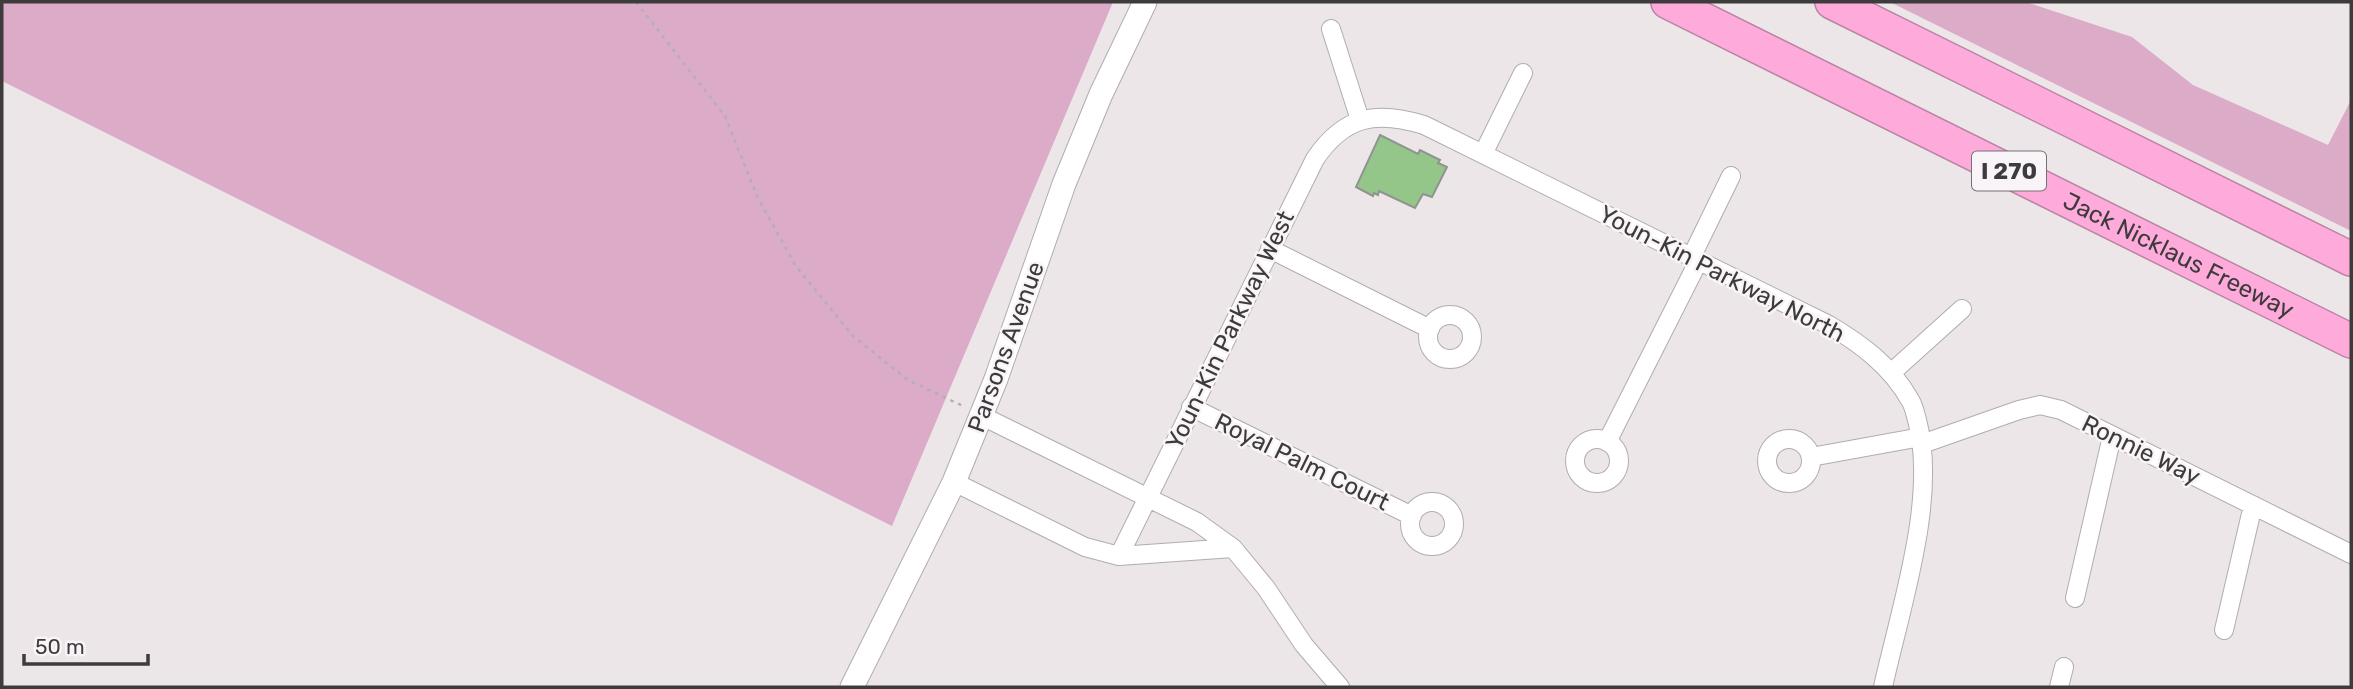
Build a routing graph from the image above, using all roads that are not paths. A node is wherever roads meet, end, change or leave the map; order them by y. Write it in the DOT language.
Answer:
graph roads {
  1 [pos="1145,2"];
  2 [pos="1668,2"];
  3 [pos="1832,2"];
  4 [pos="1331,29"];
  5 [pos="1523,74"];
  6 [pos="1360,120"];
  7 [pos="1483,154"];
  8 [pos="1731,176"];
  9 [pos="1270,249"];
  10 [pos="2351,259"];
  11 [pos="1695,260"];
  12 [pos="1962,309"];
  13 [pos="1430,329"];
  14 [pos="2351,341"];
  15 [pos="1891,373"];
  16 [pos="1191,407"];
  17 [pos="982,416"];
  18 [pos="2112,436"];
  19 [pos="1922,440"];
  20 [pos="1607,442"];
  21 [pos="1811,457"];
  22 [pos="954,482"];
  23 [pos="1148,497"];
  24 [pos="2253,505"];
  25 [pos="1412,516"];
  26 [pos="1233,548"];
  27 [pos="2351,554"];
  28 [pos="1119,556"];
  29 [pos="2075,598"];
  30 [pos="2224,630"];
  31 [pos="2064,667"];
  32 [pos="852,687"];
  33 [pos="1340,687"];
  34 [pos="1883,687"];
  35 [pos="2059,687"];
  1 -- 17 [label="street, Parsons Avenue"];
  2 -- 14 [label="highway, Jack Nicklaus Freeway / I 270"];
  3 -- 10 [label="highway"];
  4 -- 6 [label="street"];
  5 -- 7 [label="street"];
  6 -- 7 [label="street, Youn-Kin Parkway North"];
  6 -- 9 [label="street, Youn-Kin Parkway West"];
  7 -- 11 [label="street, Youn-Kin Parkway North"];
  8 -- 11 [label="street"];
  9 -- 13 [label="street"];
  9 -- 16 [label="street, Youn-Kin Parkway West"];
  11 -- 15 [label="street, Youn-Kin Parkway North"];
  11 -- 20 [label="street"];
  12 -- 15 [label="street"];
  15 -- 19 [label="street, Youn-Kin Parkway North"];
  16 -- 23 [label="street, Youn-Kin Parkway West"];
  16 -- 25 [label="street, Royal Palm Court"];
  17 -- 22 [label="street, Parsons Avenue"];
  17 -- 23 [label="street"];
  18 -- 19 [label="street, Ronnie Way"];
  18 -- 24 [label="street, Ronnie Way"];
  18 -- 29 [label="street"];
  19 -- 21 [label="street, Ronnie Way"];
  19 -- 34 [label="street, Youn-Kin Parkway North"];
  22 -- 28 [label="street"];
  22 -- 32 [label="street, Parsons Avenue"];
  23 -- 26 [label="street"];
  23 -- 28 [label="street, Youn-Kin Parkway West"];
  24 -- 27 [label="street, Ronnie Way"];
  24 -- 30 [label="street"];
  26 -- 28 [label="street"];
  26 -- 33 [label="street"];
  31 -- 35 [label="street"];
}
